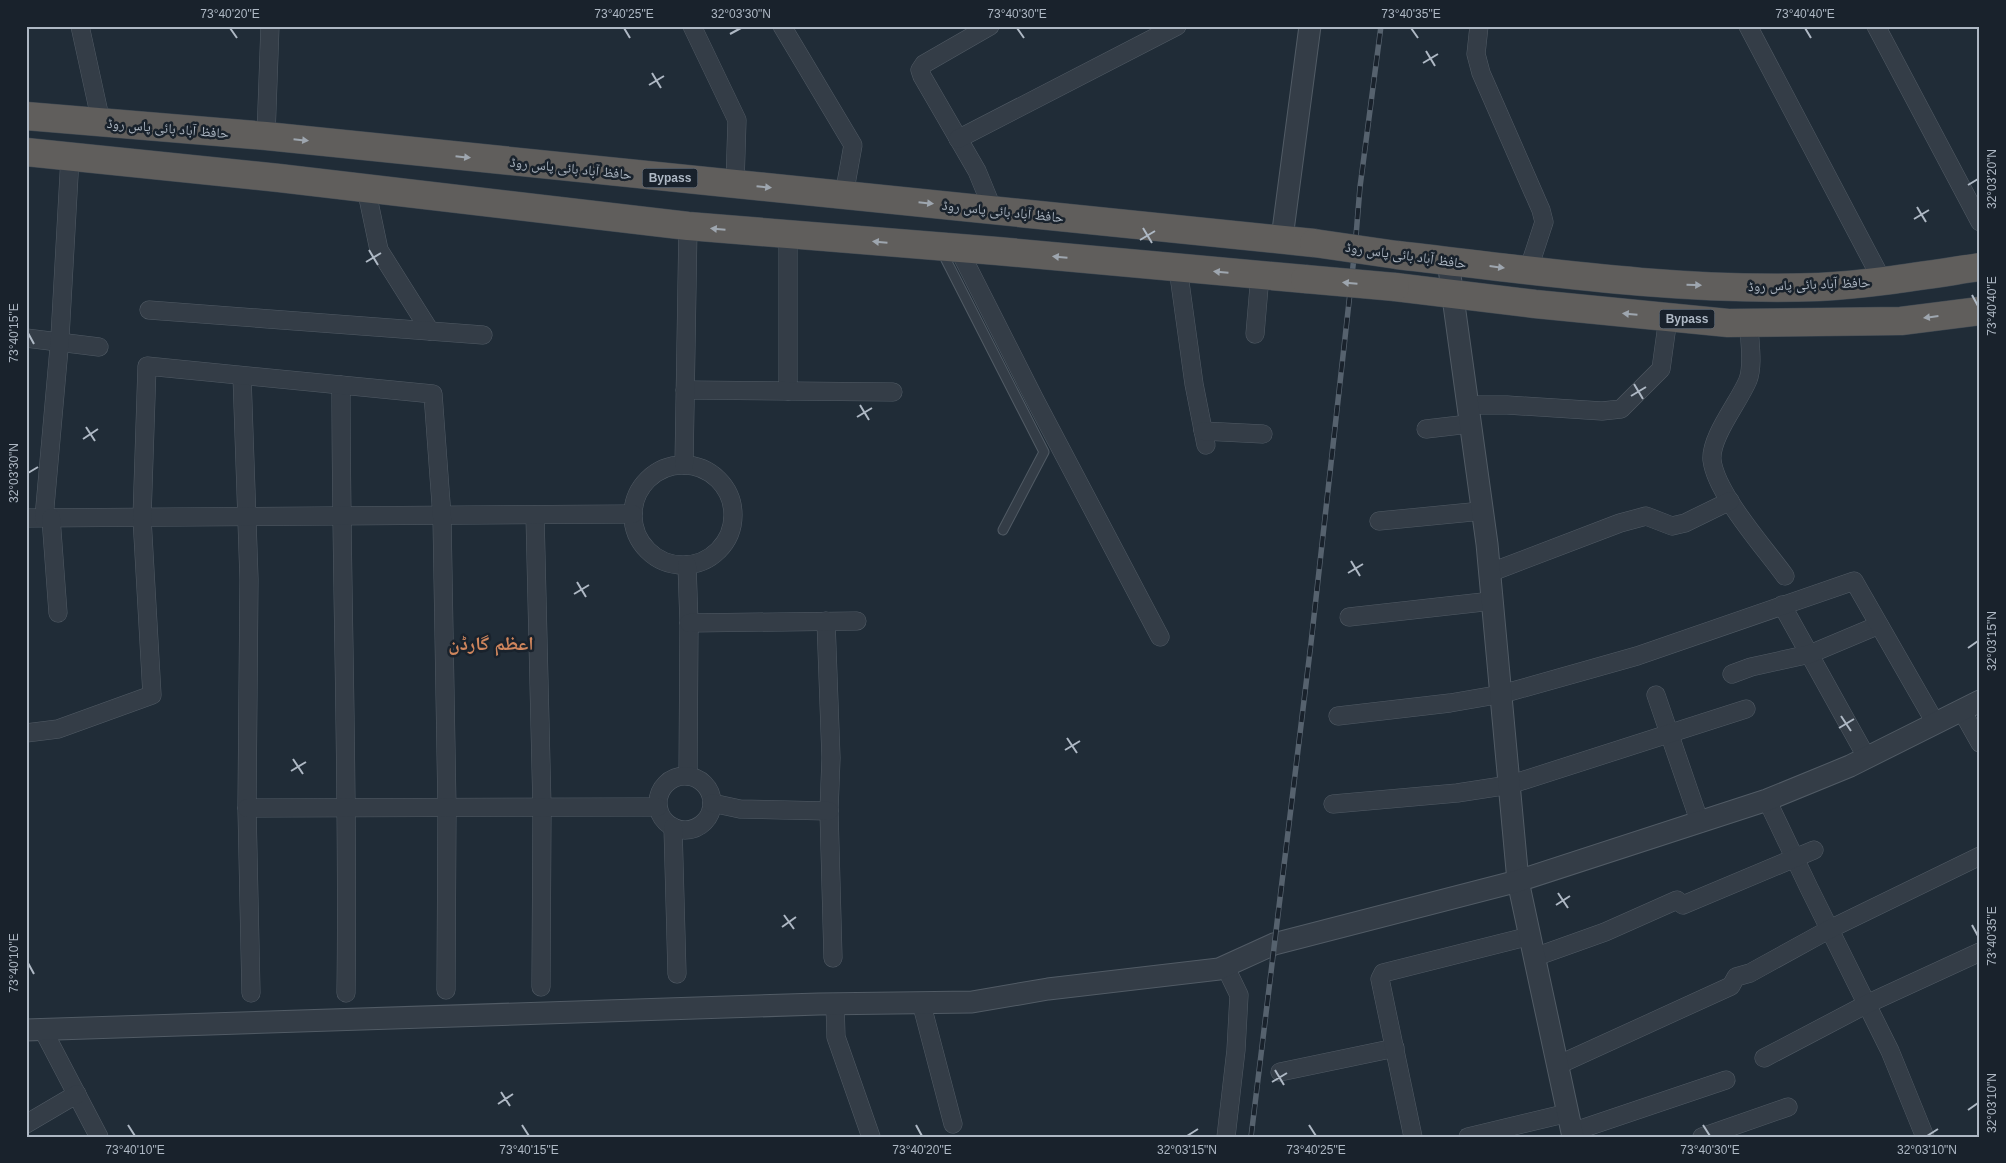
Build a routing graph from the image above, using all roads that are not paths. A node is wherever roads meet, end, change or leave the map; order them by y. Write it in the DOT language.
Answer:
graph roads {
  1 [pos="80,26"];
  2 [pos="270,26"];
  3 [pos="692,26"];
  4 [pos="782,26"];
  5 [pos="990,26"];
  6 [pos="1177,26"];
  7 [pos="1310,26"];
  8 [pos="1479,26"];
  9 [pos="1748,26"];
  10 [pos="1876,26"];
  11 [pos="26,116"];
  12 [pos="101,122"];
  13 [pos="266,136"];
  14 [pos="958,139"];
  15 [pos="26,152"];
  16 [pos="70,157"];
  17 [pos="734,184"];
  18 [pos="366,188"];
  19 [pos="844,195"];
  20 [pos="993,210"];
  21 [pos="1980,222"];
  22 [pos="688,226"];
  23 [pos="788,235"];
  24 [pos="1282,238"];
  25 [pos="949,248"];
  26 [pos="1448,261"];
  27 [pos="1980,267"];
  28 [pos="1178,268"];
  29 [pos="1528,271"];
  30 [pos="1260,275"];
  31 [pos="1883,282"];
  32 [pos="1453,294"];
  33 [pos="149,310"];
  34 [pos="1980,311"];
  35 [pos="1668,318"];
  36 [pos="1749,323"];
  37 [pos="430,331"];
  38 [pos="1254,334"];
  39 [pos="483,335"];
  40 [pos="26,338"];
  41 [pos="59,342"];
  42 [pos="99,347"];
  43 [pos="242,376"];
  44 [pos="342,385"];
  45 [pos="685,390"];
  46 [pos="788,391"];
  47 [pos="893,392"];
  48 [pos="1468,415"];
  49 [pos="1426,429"];
  50 [pos="1262,434"];
  51 [pos="684,465"];
  52 [pos="1730,501"];
  53 [pos="1482,511"];
  54 [pos="633,514"];
  55 [pos="535,515"];
  56 [pos="341,516"];
  57 [pos="247,517"];
  58 [pos="442,517"];
  59 [pos="40,518"];
  60 [pos="142,518"];
  61 [pos="1379,521"];
  62 [pos="1004,530"];
  63 [pos="688,565"];
  64 [pos="1490,573"];
  65 [pos="1786,576"];
  66 [pos="1492,601"];
  67 [pos="1782,605"];
  68 [pos="58,613"];
  69 [pos="1349,617"];
  70 [pos="857,621"];
  71 [pos="689,622"];
  72 [pos="826,622"];
  73 [pos="1879,625"];
  74 [pos="1160,637"];
  75 [pos="1810,654"];
  76 [pos="1732,674"];
  77 [pos="1502,694"];
  78 [pos="1656,695"];
  79 [pos="1971,706"];
  80 [pos="1746,709"];
  81 [pos="1338,716"];
  82 [pos="1936,724"];
  83 [pos="26,733"];
  84 [pos="1670,734"];
  85 [pos="1980,743"];
  86 [pos="1867,758"];
  87 [pos="688,776"];
  88 [pos="1509,785"];
  89 [pos="1767,800"];
  90 [pos="712,803"];
  91 [pos="1333,804"];
  92 [pos="247,808"];
  93 [pos="346,808"];
  94 [pos="542,808"];
  95 [pos="658,808"];
  96 [pos="447,809"];
  97 [pos="829,811"];
  98 [pos="1700,823"];
  99 [pos="673,827"];
  100 [pos="1814,850"];
  101 [pos="1980,856"];
  102 [pos="1796,858"];
  103 [pos="1518,881"];
  104 [pos="1830,929"];
  105 [pos="1530,936"];
  106 [pos="1980,952"];
  107 [pos="1535,957"];
  108 [pos="833,958"];
  109 [pos="1225,966"];
  110 [pos="676,974"];
  111 [pos="542,987"];
  112 [pos="446,990"];
  113 [pos="251,993"];
  114 [pos="346,993"];
  115 [pos="921,1002"];
  116 [pos="835,1003"];
  117 [pos="1867,1004"];
  118 [pos="34,1030"];
  119 [pos="1394,1048"];
  120 [pos="1764,1058"];
  121 [pos="1558,1065"];
  122 [pos="1280,1072"];
  123 [pos="1726,1080"];
  124 [pos="77,1094"];
  125 [pos="1788,1107"];
  126 [pos="26,1124"];
  127 [pos="953,1124"];
  128 [pos="1571,1127"];
  129 [pos="99,1137"];
  130 [pos="871,1137"];
  131 [pos="1226,1137"];
  132 [pos="1413,1137"];
  133 [pos="1468,1137"];
  134 [pos="1702,1137"];
  135 [pos="1926,1137"];
  1 -- 12 [label="street"];
  2 -- 13 [label="street"];
  3 -- 17 [label="street"];
  4 -- 19 [label="street"];
  5 -- 14 [label="street"];
  6 -- 14 [label="street"];
  7 -- 24 [label="street"];
  8 -- 29 [label="street"];
  9 -- 31 [label="street"];
  10 -- 21 [label="street"];
  11 -- 12 [label="highway, حافظ آباد بائی پاس روڈ / Bypass"];
  12 -- 13 [label="highway, حافظ آباد بائی پاس روڈ / Bypass"];
  13 -- 17 [label="highway, حافظ آباد بائی پاس روڈ / Bypass, one-way"];
  14 -- 20 [label="street"];
  15 -- 16 [label="highway, Bypass"];
  16 -- 18 [label="highway, Bypass"];
  16 -- 41 [label="street"];
  17 -- 19 [label="highway, حافظ آباد بائی پاس روڈ / Bypass, one-way"];
  18 -- 22 [label="highway, Bypass"];
  18 -- 37 [label="street"];
  19 -- 20 [label="highway, حافظ آباد بائی پاس روڈ / Bypass, one-way"];
  20 -- 24 [label="highway, حافظ آباد بائی پاس روڈ / Bypass"];
  23 -- 22 [label="highway, Bypass, one-way"];
  22 -- 45 [label="street"];
  25 -- 23 [label="highway, Bypass, one-way"];
  23 -- 46 [label="street"];
  24 -- 26 [label="highway, حافظ آباد بائی پاس روڈ / Bypass, bridge"];
  28 -- 25 [label="highway, Bypass, one-way"];
  25 -- 62 [label="lane"];
  25 -- 74 [label="street"];
  26 -- 29 [label="highway, حافظ آباد بائی پاس روڈ / Bypass, one-way"];
  26 -- 32 [label="street"];
  27 -- 31 [label="highway, حافظ آباد بائی پاس روڈ / Bypass"];
  30 -- 28 [label="highway, Bypass, one-way"];
  28 -- 50 [label="street"];
  29 -- 31 [label="highway, حافظ آباد بائی پاس روڈ / Bypass, one-way"];
  32 -- 30 [label="highway, Bypass, one-way, bridge"];
  30 -- 38 [label="street"];
  35 -- 32 [label="highway, Bypass, one-way"];
  32 -- 48 [label="street"];
  33 -- 37 [label="street"];
  34 -- 36 [label="highway, Bypass, one-way"];
  35 -- 36 [label="highway, Bypass"];
  35 -- 48 [label="street"];
  36 -- 52 [label="street"];
  37 -- 39 [label="street"];
  40 -- 41 [label="street"];
  41 -- 42 [label="street"];
  41 -- 59 [label="street"];
  43 -- 44 [label="street"];
  43 -- 57 [label="street"];
  43 -- 60 [label="street"];
  44 -- 56 [label="street"];
  44 -- 58 [label="street"];
  45 -- 46 [label="street"];
  45 -- 51 [label="street"];
  46 -- 47 [label="street"];
  48 -- 49 [label="street"];
  48 -- 53 [label="street"];
  51 -- 54 [label="street"];
  51 -- 63 [label="street"];
  52 -- 64 [label="street"];
  52 -- 65 [label="street"];
  53 -- 61 [label="street"];
  53 -- 64 [label="street"];
  54 -- 55 [label="street"];
  54 -- 63 [label="street"];
  55 -- 58 [label="street"];
  55 -- 94 [label="street"];
  56 -- 57 [label="street"];
  56 -- 58 [label="street"];
  56 -- 93 [label="street"];
  57 -- 60 [label="street"];
  57 -- 92 [label="street"];
  58 -- 96 [label="street"];
  59 -- 60 [label="street"];
  59 -- 68 [label="street"];
  60 -- 83 [label="street"];
  63 -- 71 [label="street"];
  64 -- 66 [label="street"];
  66 -- 69 [label="street"];
  66 -- 77 [label="street"];
  67 -- 73 [label="street"];
  67 -- 75 [label="street"];
  67 -- 77 [label="street"];
  70 -- 72 [label="street"];
  71 -- 72 [label="street"];
  71 -- 87 [label="street"];
  72 -- 97 [label="street"];
  73 -- 75 [label="street"];
  73 -- 82 [label="street"];
  75 -- 76 [label="street"];
  75 -- 86 [label="street"];
  77 -- 81 [label="street"];
  77 -- 88 [label="street"];
  78 -- 84 [label="street"];
  79 -- 82 [label="street"];
  79 -- 85 [label="street"];
  80 -- 84 [label="street"];
  82 -- 86 [label="street"];
  84 -- 88 [label="street"];
  84 -- 98 [label="street"];
  86 -- 89 [label="street"];
  87 -- 90 [label="street"];
  87 -- 95 [label="street"];
  88 -- 91 [label="street"];
  88 -- 103 [label="street"];
  89 -- 98 [label="street"];
  89 -- 102 [label="street"];
  90 -- 97 [label="street"];
  90 -- 99 [label="street"];
  92 -- 93 [label="street"];
  92 -- 113 [label="street"];
  93 -- 96 [label="street"];
  93 -- 114 [label="street"];
  94 -- 95 [label="street"];
  94 -- 96 [label="street"];
  94 -- 111 [label="street"];
  95 -- 99 [label="street"];
  96 -- 112 [label="street"];
  97 -- 108 [label="street"];
  98 -- 103 [label="street"];
  99 -- 110 [label="street"];
  100 -- 102 [label="street"];
  101 -- 104 [label="street"];
  102 -- 104 [label="street"];
  102 -- 107 [label="street"];
  103 -- 105 [label="street"];
  103 -- 109 [label="street"];
  104 -- 117 [label="street"];
  104 -- 121 [label="street"];
  105 -- 107 [label="street"];
  105 -- 119 [label="street"];
  106 -- 117 [label="street"];
  107 -- 121 [label="street"];
  109 -- 115 [label="street"];
  109 -- 131 [label="street"];
  115 -- 116 [label="street"];
  115 -- 127 [label="street"];
  116 -- 118 [label="street"];
  116 -- 130 [label="street"];
  117 -- 120 [label="street"];
  117 -- 135 [label="street"];
  118 -- 124 [label="street"];
  119 -- 122 [label="street"];
  119 -- 132 [label="street"];
  121 -- 128 [label="street"];
  123 -- 128 [label="street"];
  124 -- 126 [label="street"];
  124 -- 129 [label="street"];
  125 -- 134 [label="street"];
  128 -- 133 [label="street"];
}
